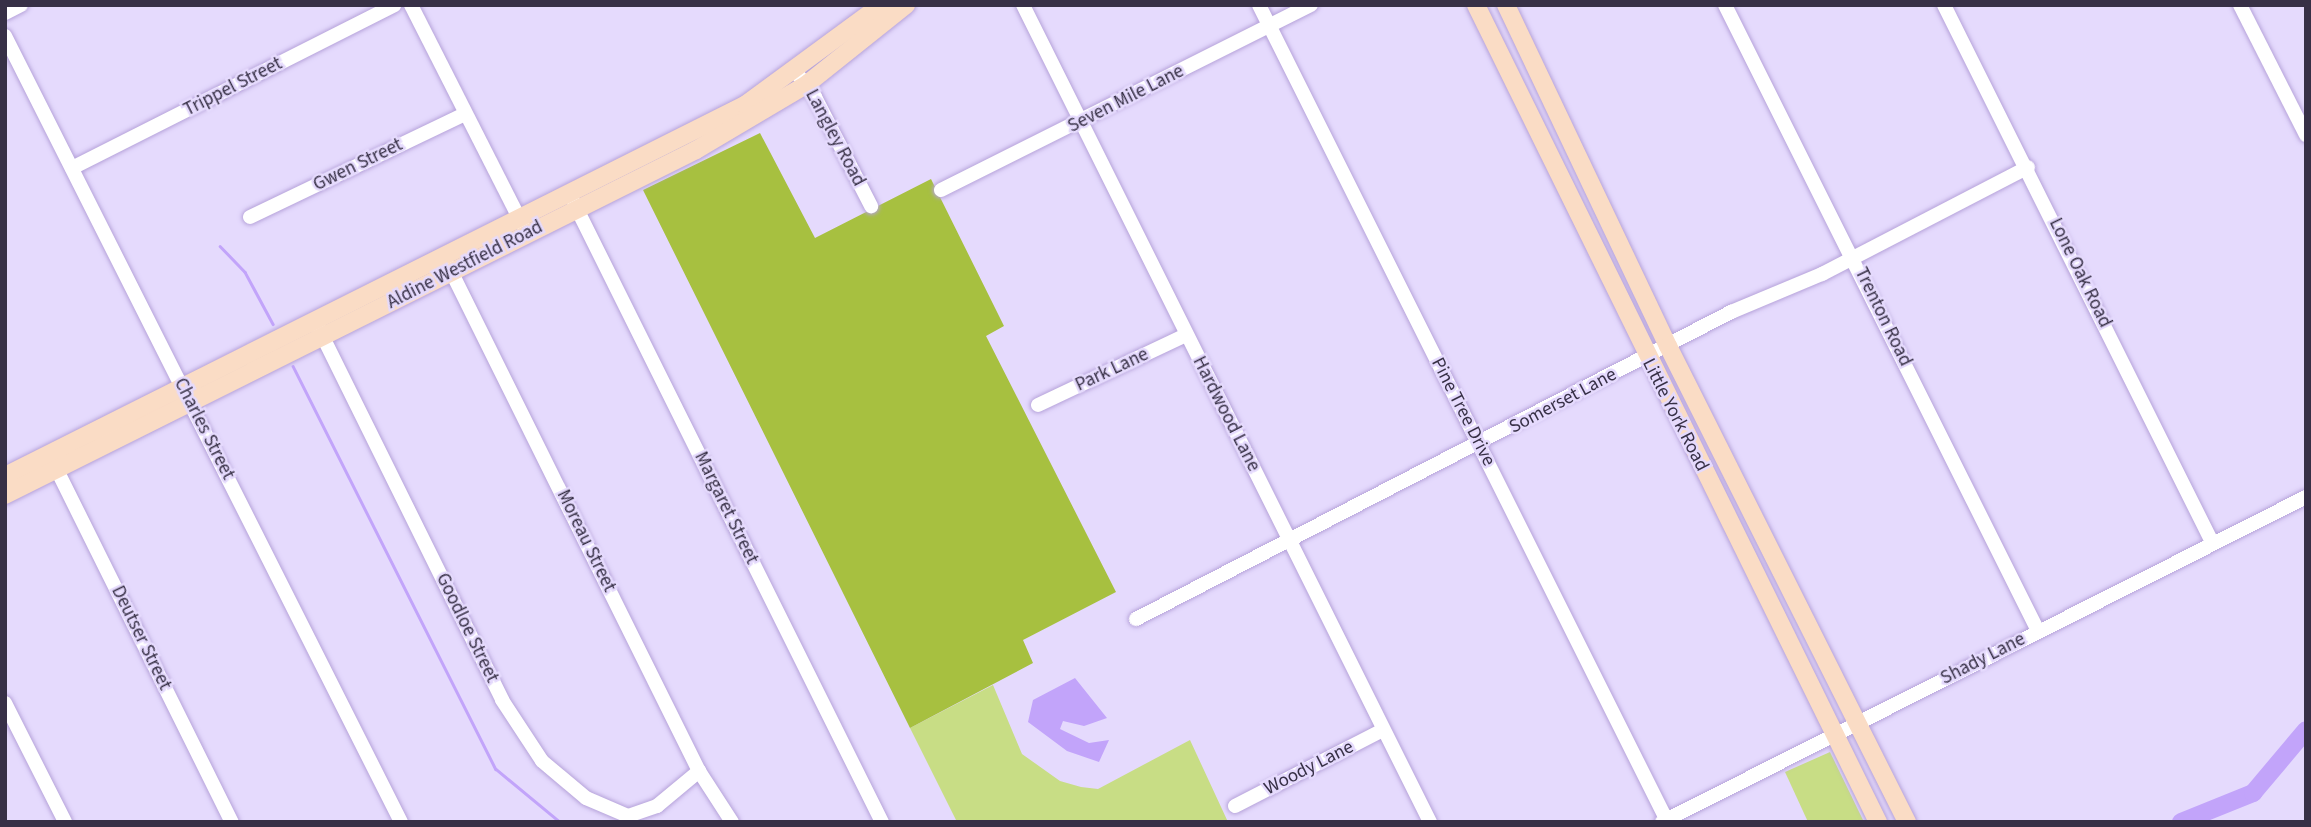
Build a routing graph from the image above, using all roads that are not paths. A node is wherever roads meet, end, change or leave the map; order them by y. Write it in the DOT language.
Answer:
graph roads {
  1 [pos="21,5"];
  2 [pos="394,5"];
  3 [pos="411,5"];
  4 [pos="881,5"];
  5 [pos="906,5"];
  6 [pos="1023,5"];
  7 [pos="1259,5"];
  8 [pos="1311,5"];
  9 [pos="1476,5"];
  10 [pos="1506,5"];
  11 [pos="1726,5"];
  12 [pos="1944,5"];
  13 [pos="2240,5"];
  14 [pos="5,13"];
  15 [pos="862,20"];
  16 [pos="1270,26"];
  17 [pos="5,37"];
  18 [pos="801,78"];
  19 [pos="466,114"];
  20 [pos="1080,122"];
  21 [pos="2306,135"];
  22 [pos="2028,167"];
  23 [pos="72,168"];
  24 [pos="941,190"];
  25 [pos="573,201"];
  26 [pos="871,206"];
  27 [pos="250,217"];
  28 [pos="524,226"];
  29 [pos="1853,258"];
  30 [pos="448,265"];
  31 [pos="319,330"];
  32 [pos="1186,335"];
  33 [pos="1668,346"];
  34 [pos="1646,358"];
  35 [pos="187,396"];
  36 [pos="1038,405"];
  37 [pos="1479,445"];
  38 [pos="53,462"];
  39 [pos="5,476"];
  40 [pos="5,495"];
  41 [pos="2306,497"];
  42 [pos="1289,541"];
  43 [pos="2212,542"];
  44 [pos="1136,620"];
  45 [pos="2038,631"];
  46 [pos="5,703"];
  47 [pos="1857,722"];
  48 [pos="1383,730"];
  49 [pos="1834,733"];
  50 [pos="699,771"];
  51 [pos="1235,806"];
  52 [pos="1664,821"];
  53 [pos="65,822"];
  54 [pos="232,822"];
  55 [pos="401,822"];
  56 [pos="732,822"];
  57 [pos="882,822"];
  58 [pos="1430,822"];
  59 [pos="1878,822"];
  60 [pos="1906,822"];
  1 -- 14 [label="street"];
  2 -- 23 [label="street, Trippel Street"];
  3 -- 19 [label="street"];
  4 -- 15 [label="main road, Aldine Westfield Road"];
  5 -- 15 [label="main road, Aldine Westfield Road"];
  6 -- 20 [label="street, Hardwood Lane"];
  7 -- 16 [label="street, Pine Tree Drive"];
  8 -- 16 [label="street, Seven Mile Lane"];
  9 -- 34 [label="main road, Little York Road"];
  10 -- 33 [label="main road, Little York Road"];
  11 -- 29 [label="street, Trenton Road"];
  12 -- 22 [label="street, Lone Oak Road"];
  13 -- 21 [label="street"];
  15 -- 18 [label="main road, Aldine Westfield Road"];
  16 -- 20 [label="street, Seven Mile Lane"];
  16 -- 37 [label="street, Pine Tree Drive"];
  17 -- 23 [label="street, Charles Street"];
  18 -- 25 [label="main road, Aldine Westfield Road"];
  18 -- 26 [label="street, Langley Road"];
  19 -- 27 [label="street, Gwen Street"];
  19 -- 28 [label="street"];
  20 -- 24 [label="street, Seven Mile Lane"];
  20 -- 32 [label="street, Hardwood Lane"];
  22 -- 29 [label="street, Somerset Lane"];
  22 -- 43 [label="street, Lone Oak Road"];
  23 -- 35 [label="street, Charles Street"];
  25 -- 28 [label="main road, Aldine Westfield Road"];
  25 -- 57 [label="street, Margaret Street"];
  28 -- 30 [label="main road, Aldine Westfield Road"];
  29 -- 33 [label="street, Somerset Lane"];
  29 -- 45 [label="street, Trenton Road"];
  30 -- 31 [label="main road, Aldine Westfield Road"];
  30 -- 50 [label="street, Moreau Street"];
  31 -- 35 [label="main road, Aldine Westfield Road"];
  31 -- 50 [label="street, Goodloe Street"];
  32 -- 36 [label="street, Park Lane"];
  32 -- 42 [label="street, Hardwood Lane"];
  33 -- 34 [label="street, Somerset Lane"];
  33 -- 47 [label="main road, Little York Road"];
  34 -- 37 [label="street, Somerset Lane"];
  34 -- 49 [label="main road, Little York Road"];
  35 -- 38 [label="main road, Aldine Westfield Road"];
  35 -- 55 [label="street, Charles Street"];
  37 -- 42 [label="street, Somerset Lane"];
  37 -- 52 [label="street, Pine Tree Drive"];
  38 -- 39 [label="main road, Aldine Westfield Road"];
  38 -- 40 [label="main road, Aldine Westfield Road"];
  38 -- 54 [label="street, Deutser Street"];
  41 -- 43 [label="street, Shady Lane"];
  42 -- 44 [label="street, Somerset Lane"];
  42 -- 48 [label="street, Hardwood Lane"];
  43 -- 45 [label="street, Shady Lane"];
  45 -- 47 [label="street, Shady Lane"];
  46 -- 53 [label="street"];
  47 -- 49 [label="street, Shady Lane"];
  47 -- 60 [label="main road, Little York Road"];
  48 -- 51 [label="street, Woody Lane"];
  48 -- 58 [label="street, Hardwood Lane"];
  49 -- 52 [label="street, Shady Lane"];
  49 -- 59 [label="main road, Little York Road"];
  50 -- 56 [label="street, Moreau Street"];
}
